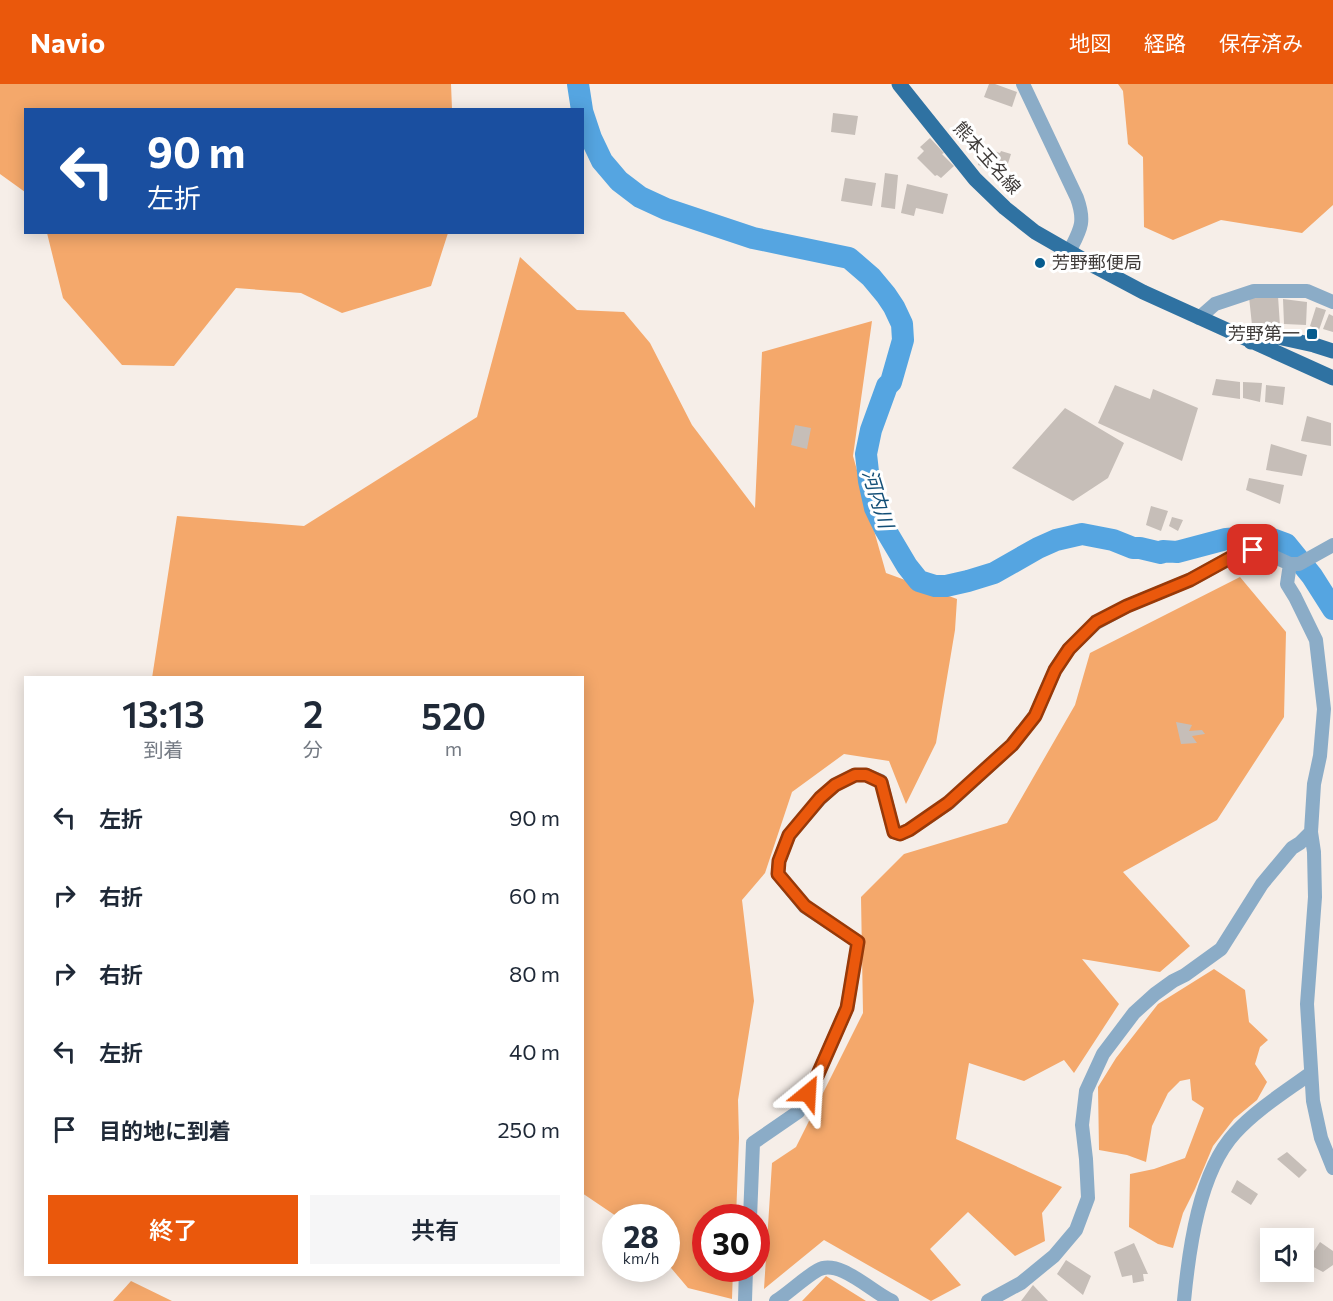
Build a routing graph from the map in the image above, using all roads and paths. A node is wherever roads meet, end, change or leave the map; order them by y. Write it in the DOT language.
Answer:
graph roads {
  1 [pos="899,84"];
  2 [pos="1023,84"];
  3 [pos="1069,252"];
  4 [pos="1333,302"];
  5 [pos="1199,318"];
  6 [pos="1251,342"];
  7 [pos="1333,351"];
  8 [pos="1333,378"];
  9 [pos="1333,545"];
  10 [pos="1290,564"];
  11 [pos="1311,832"];
  12 [pos="1311,1073"];
  13 [pos="1333,1168"];
  14 [pos="751,1204"];
  15 [pos="746,1282"];
  16 [pos="745,1301"];
  17 [pos="776,1301"];
  18 [pos="892,1301"];
  19 [pos="988,1301"];
  20 [pos="1184,1301"];
  1 -- 3 [label="main road, 熊本玉名線"];
  2 -- 3 [label="street"];
  3 -- 5 [label="main road, 熊本玉名線"];
  4 -- 5 [label="street"];
  5 -- 6 [label="main road, 熊本玉名線"];
  6 -- 7 [label="main road"];
  6 -- 8 [label="main road, 熊本玉名線"];
  9 -- 10 [label="street"];
  10 -- 11 [label="street"];
  10 -- 14 [label="street"];
  11 -- 12 [label="street"];
  11 -- 19 [label="street"];
  12 -- 13 [label="street"];
  12 -- 20 [label="street"];
  15 -- 16 [label="street"];
  17 -- 18 [label="street"];
}
